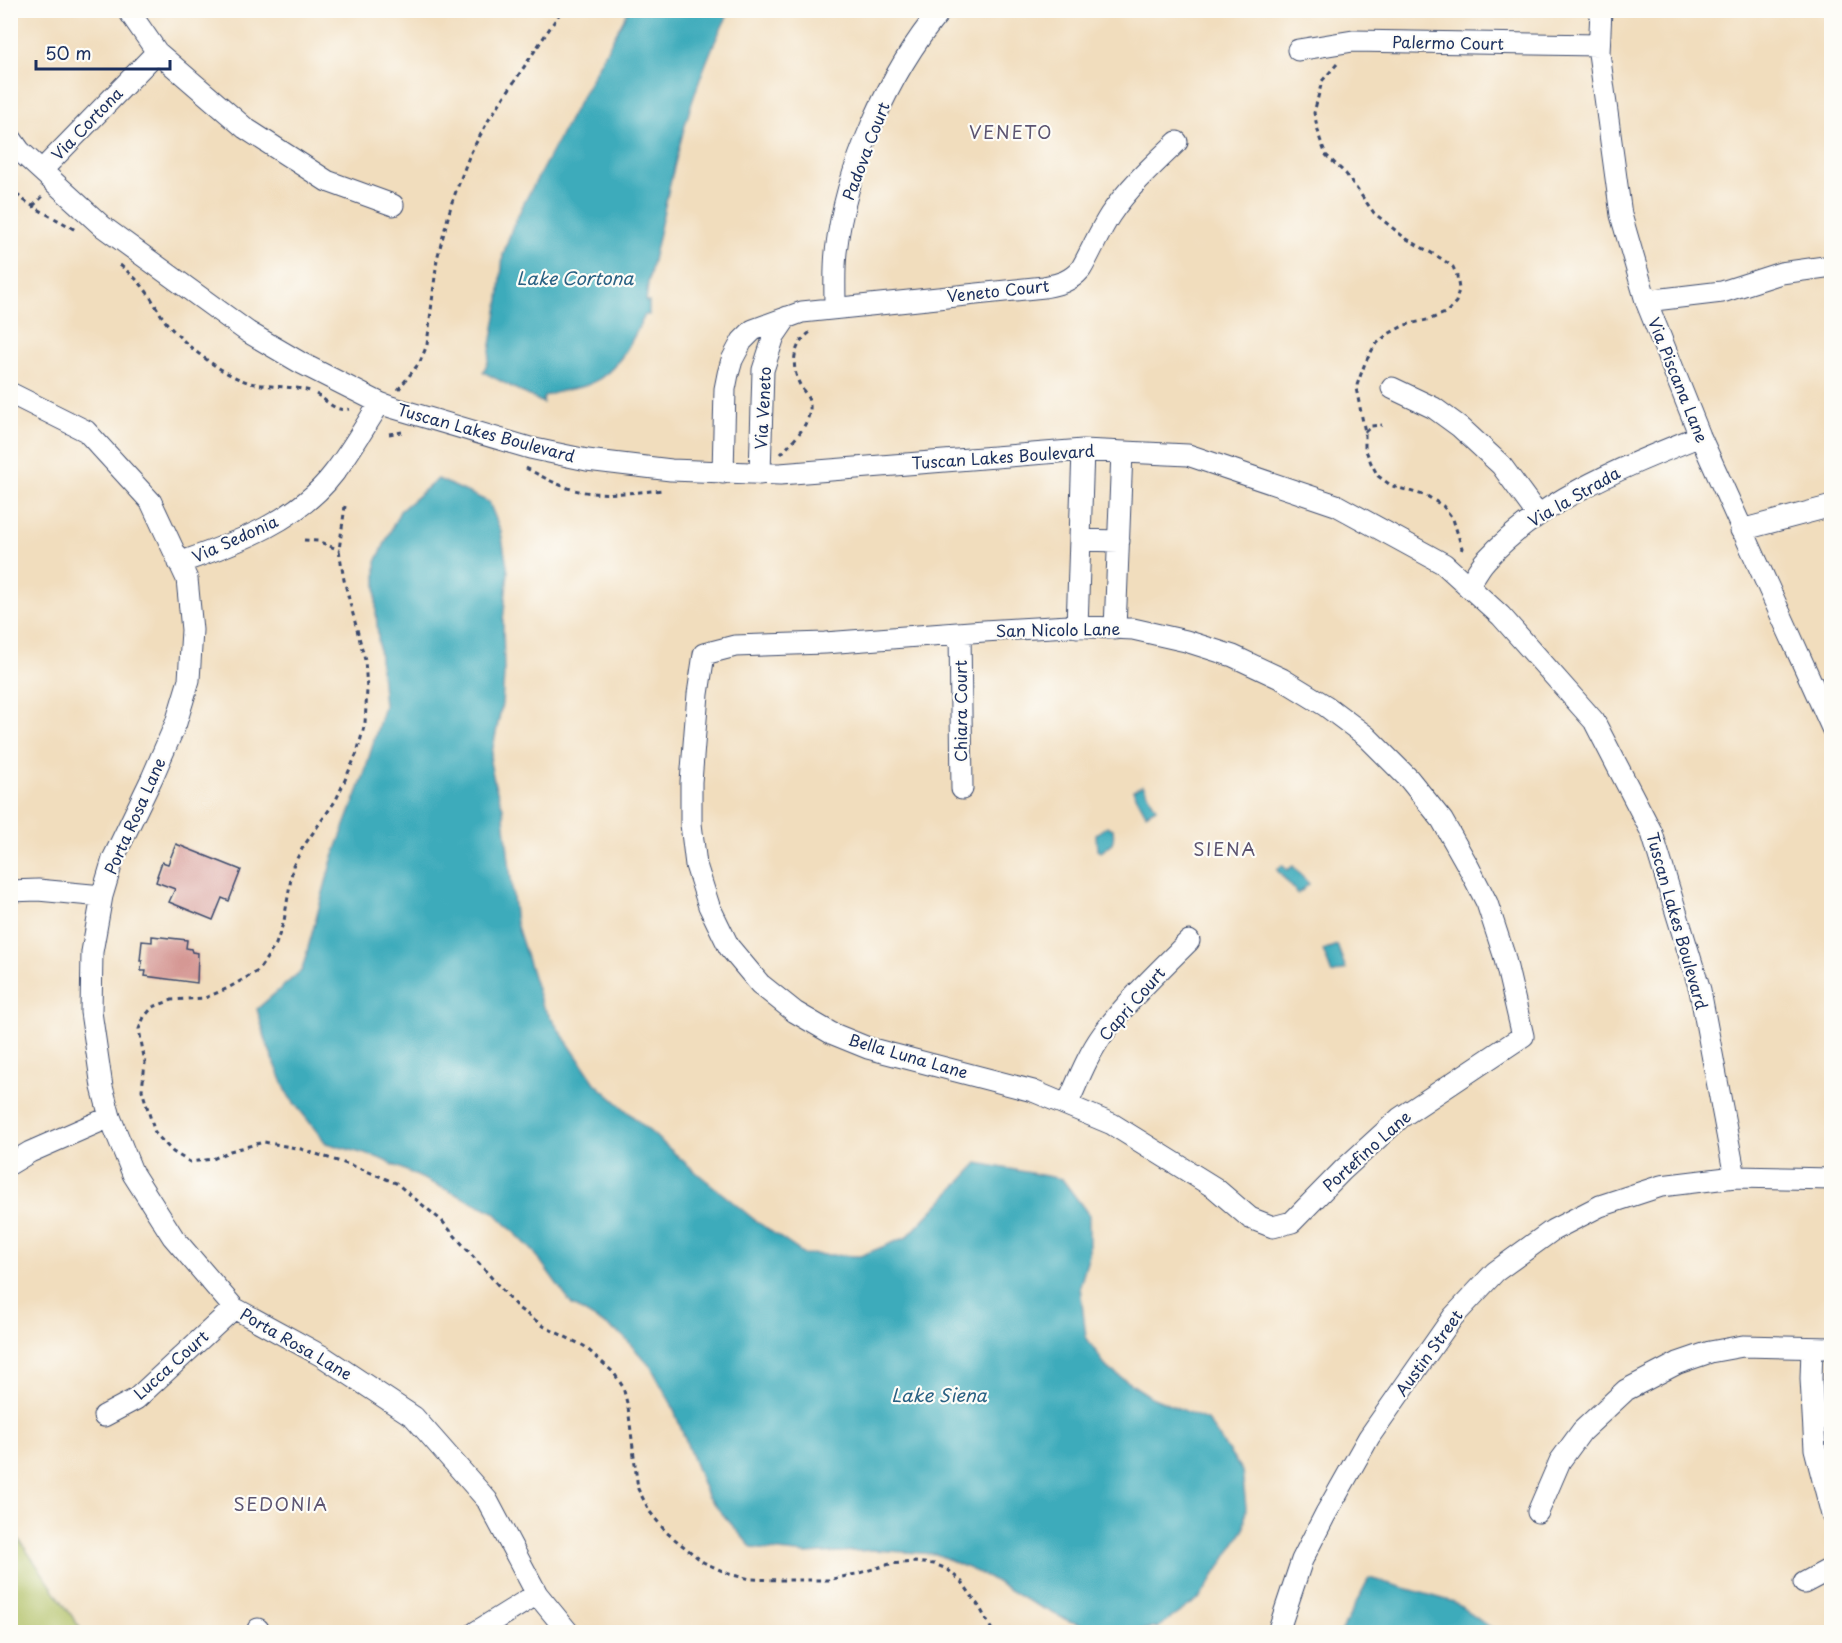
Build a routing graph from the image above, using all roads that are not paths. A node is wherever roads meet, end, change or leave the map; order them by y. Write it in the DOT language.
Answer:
graph roads {
  1 [pos="128,10"];
  2 [pos="941,10"];
  3 [pos="1601,10"];
  4 [pos="1599,45"];
  5 [pos="1298,50"];
  6 [pos="158,52"];
  7 [pos="10,137"];
  8 [pos="1177,142"];
  9 [pos="42,170"];
  10 [pos="393,205"];
  11 [pos="1832,266"];
  12 [pos="1646,301"];
  13 [pos="835,307"];
  14 [pos="787,317"];
  15 [pos="1392,388"];
  16 [pos="10,393"];
  17 [pos="388,399"];
  18 [pos="1700,436"];
  19 [pos="1083,450"];
  20 [pos="1122,452"];
  21 [pos="723,473"];
  22 [pos="760,474"];
  23 [pos="1832,506"];
  24 [pos="1537,514"];
  25 [pos="1741,530"];
  26 [pos="1080,540"];
  27 [pos="1119,541"];
  28 [pos="179,563"];
  29 [pos="1461,580"];
  30 [pos="1077,627"];
  31 [pos="1115,629"];
  32 [pos="960,633"];
  33 [pos="704,654"];
  34 [pos="1832,728"];
  35 [pos="962,789"];
  36 [pos="10,891"];
  37 [pos="102,896"];
  38 [pos="1189,941"];
  39 [pos="1523,1036"];
  40 [pos="1067,1105"];
  41 [pos="110,1116"];
  42 [pos="10,1164"];
  43 [pos="1735,1177"];
  44 [pos="1832,1179"];
  45 [pos="1273,1227"];
  46 [pos="234,1308"];
  47 [pos="1822,1348"];
  48 [pos="104,1416"];
  49 [pos="1538,1512"];
  50 [pos="1832,1515"];
  51 [pos="1832,1568"];
  52 [pos="1804,1583"];
  53 [pos="537,1594"];
  54 [pos="476,1632"];
  55 [pos="568,1632"];
  56 [pos="1278,1632"];
  1 -- 6 [label="street"];
  2 -- 13 [label="street, Padova Court"];
  3 -- 4 [label="street, Via Piscana Lane"];
  4 -- 5 [label="street, Palermo Court"];
  4 -- 12 [label="street, Via Piscana Lane"];
  6 -- 9 [label="street, Via Cortona"];
  6 -- 10 [label="street"];
  7 -- 9 [label="street, Tuscan Lakes Boulevard"];
  8 -- 13 [label="street, Veneto Court"];
  9 -- 17 [label="street, Tuscan Lakes Boulevard"];
  11 -- 12 [label="street"];
  12 -- 18 [label="street, Via Piscana Lane"];
  13 -- 14 [label="street, Veneto Court"];
  14 -- 21 [label="street, Via Veneto"];
  14 -- 22 [label="street, Via Veneto"];
  15 -- 24 [label="street"];
  16 -- 28 [label="street, Porta Rosa Lane"];
  17 -- 21 [label="street, Tuscan Lakes Boulevard"];
  17 -- 28 [label="street, Via Sedonia"];
  18 -- 24 [label="street, Via la Strada"];
  18 -- 25 [label="street, Via Piscana Lane"];
  19 -- 20 [label="street, Tuscan Lakes Boulevard"];
  19 -- 22 [label="street, Tuscan Lakes Boulevard"];
  19 -- 26 [label="street"];
  20 -- 27 [label="street"];
  20 -- 29 [label="street, Tuscan Lakes Boulevard"];
  21 -- 22 [label="street, Tuscan Lakes Boulevard"];
  23 -- 25 [label="street"];
  24 -- 29 [label="street, Via la Strada"];
  25 -- 34 [label="street, Via Piscana Lane"];
  26 -- 27 [label="street"];
  26 -- 30 [label="street"];
  27 -- 31 [label="street"];
  28 -- 37 [label="street, Porta Rosa Lane"];
  29 -- 43 [label="street, Tuscan Lakes Boulevard"];
  30 -- 31 [label="street, San Nicolo Lane"];
  30 -- 32 [label="street, San Nicolo Lane"];
  31 -- 39 [label="street, San Nicolo Lane"];
  32 -- 33 [label="street, San Nicolo Lane"];
  32 -- 35 [label="street, Chiara Court"];
  33 -- 40 [label="street, Bella Luna Lane"];
  36 -- 37 [label="street"];
  37 -- 41 [label="street, Porta Rosa Lane"];
  38 -- 40 [label="street, Capri Court"];
  39 -- 45 [label="street, Portefino Lane"];
  40 -- 45 [label="street, Bella Luna Lane"];
  41 -- 42 [label="street"];
  41 -- 46 [label="street, Porta Rosa Lane"];
  43 -- 44 [label="street, Austin Street"];
  43 -- 56 [label="street, Austin Street"];
  46 -- 48 [label="street, Lucca Court"];
  46 -- 53 [label="street, Porta Rosa Lane"];
  47 -- 49 [label="street"];
  47 -- 50 [label="street"];
  51 -- 52 [label="street"];
  53 -- 54 [label="street"];
  53 -- 55 [label="street, Porta Rosa Lane"];
}
